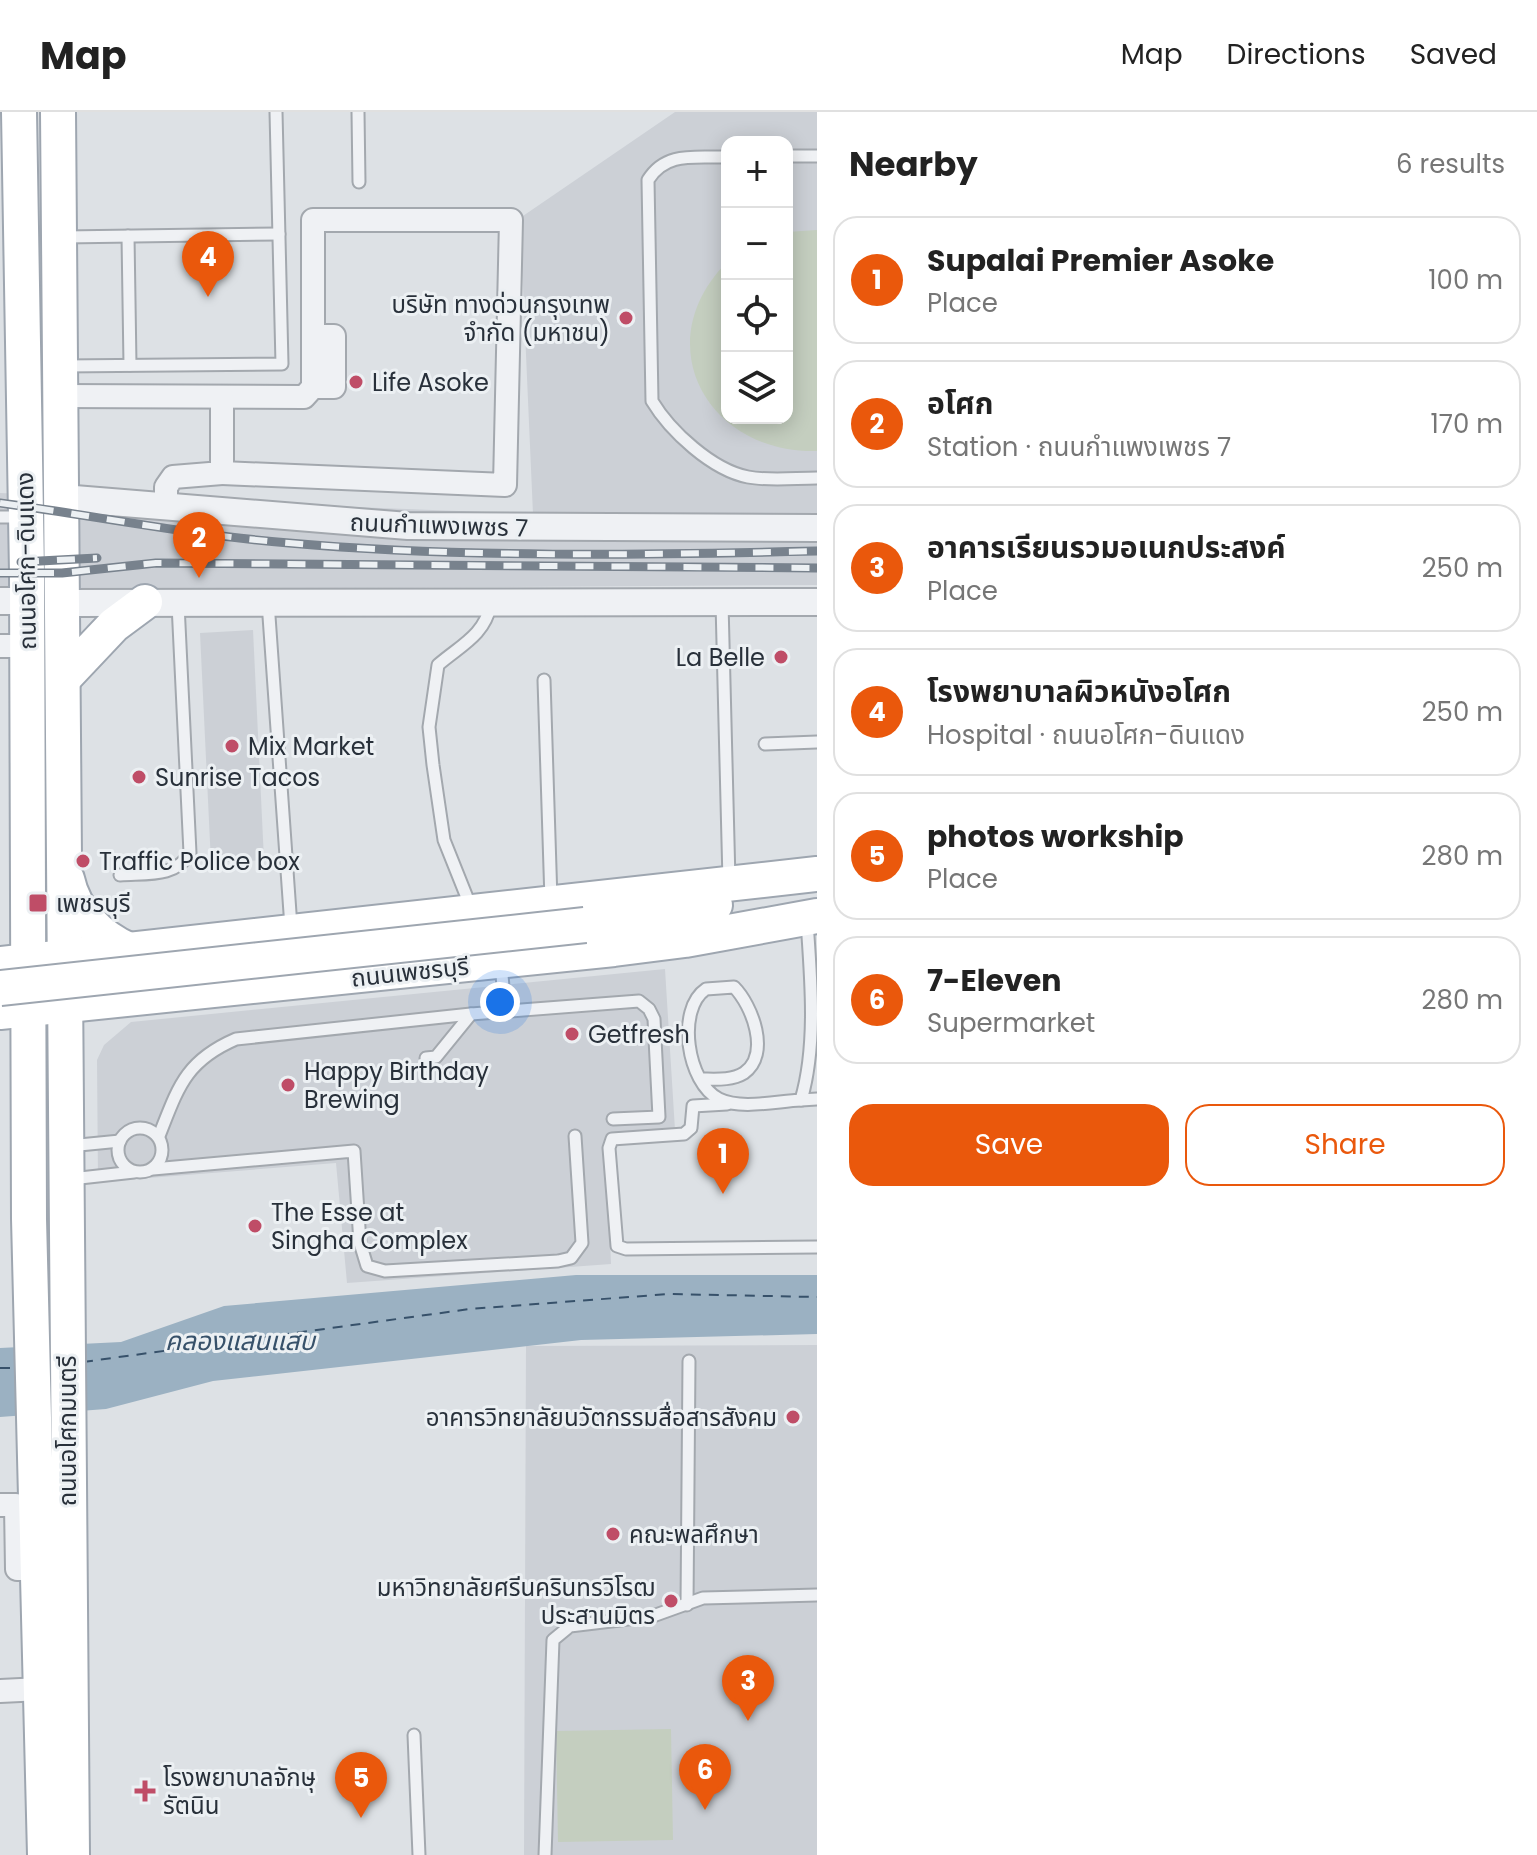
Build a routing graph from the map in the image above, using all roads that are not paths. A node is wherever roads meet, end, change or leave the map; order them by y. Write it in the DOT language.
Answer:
graph roads {
  1 [pos="19,112"];
  2 [pos="58,112"];
  3 [pos="276,112"];
  4 [pos="358,112"];
  5 [pos="793,156"];
  6 [pos="817,156"];
  7 [pos="721,157"];
  8 [pos="359,182"];
  9 [pos="279,234"];
  10 [pos="128,236"];
  11 [pos="59,237"];
  12 [pos="130,365"];
  13 [pos="60,381"];
  14 [pos="222,397"];
  15 [pos="222,473"];
  16 [pos="817,478"];
  17 [pos="62,498"];
  18 [pos="166,508"];
  19 [pos="13,517"];
  20 [pos="817,528"];
  21 [pos="14,601"];
  22 [pos="161,602"];
  23 [pos="268,602"];
  24 [pos="722,602"];
  25 [pos="817,602"];
  26 [pos="63,603"];
  27 [pos="491,604"];
  28 [pos="14,646"];
  29 [pos="63,679"];
  30 [pos="544,680"];
  31 [pos="817,742"];
  32 [pos="765,744"];
  33 [pos="62,846"];
  34 [pos="817,874"];
  35 [pos="120,875"];
  36 [pos="27,877"];
  37 [pos="817,881"];
  38 [pos="733,892"];
  39 [pos="551,900"];
  40 [pos="472,911"];
  41 [pos="813,913"];
  42 [pos="0,924"];
  43 [pos="287,932"];
  44 [pos="129,950"];
  45 [pos="63,958"];
  46 [pos="13,962"];
  47 [pos="501,962"];
  48 [pos="289,983"];
  49 [pos="0,988"];
  50 [pos="135,1000"];
  51 [pos="65,1007"];
  52 [pos="14,1011"];
  53 [pos="505,1011"];
  54 [pos="471,1014"];
  55 [pos="0,1030"];
  56 [pos="426,1058"];
  57 [pos="29,1075"];
  58 [pos="700,1079"];
  59 [pos="63,1081"];
  60 [pos="817,1099"];
  61 [pos="801,1100"];
  62 [pos="732,1104"];
  63 [pos="613,1119"];
  64 [pos="159,1136"];
  65 [pos="575,1136"];
  66 [pos="120,1141"];
  67 [pos="65,1163"];
  68 [pos="153,1169"];
  69 [pos="138,1172"];
  70 [pos="817,1247"];
  71 [pos="689,1361"];
  72 [pos="0,1505"];
  73 [pos="32,1556"];
  74 [pos="817,1595"];
  75 [pos="687,1605"];
  76 [pos="41,1689"];
  77 [pos="0,1691"];
  78 [pos="414,1735"];
  79 [pos="45,1855"];
  80 [pos="72,1855"];
  81 [pos="419,1855"];
  82 [pos="545,1855"];
  1 -- 19 [label="main road, ถนนอโศก-ดินแดง"];
  2 -- 11 [label="main road, ถนนอโศก-ดินแดง"];
  3 -- 9 [label="lane"];
  4 -- 8 [label="lane"];
  5 -- 6 [label="lane"];
  7 -- 16 [label="lane"];
  9 -- 10 [label="lane"];
  9 -- 12 [label="lane"];
  10 -- 11 [label="lane"];
  10 -- 12 [label="lane"];
  11 -- 13 [label="main road, ถนนอโศก-ดินแดง"];
  12 -- 13 [label="lane"];
  13 -- 14 [label="street"];
  13 -- 17 [label="main road, ถนนอโศก-ดินแดง"];
  14 -- 15 [label="street"];
  14 -- 15 [label="street"];
  15 -- 18 [label="street"];
  17 -- 18 [label="street, ถนนกำแพงเพชร 7"];
  17 -- 26 [label="main road, ถนนอโศก-ดินแดง"];
  18 -- 20 [label="street, ถนนกำแพงเพชร 7"];
  19 -- 21 [label="main road, ถนนอโศก-ดินแดง"];
  21 -- 28 [label="main road, ถนนอโศก-ดินแดง"];
  22 -- 23 [label="street"];
  22 -- 26 [label="street"];
  22 -- 29 [label="main road"];
  22 -- 35 [label="lane"];
  23 -- 27 [label="street"];
  23 -- 43 [label="lane"];
  24 -- 25 [label="street"];
  24 -- 27 [label="street"];
  24 -- 38 [label="lane"];
  26 -- 29 [label="main road, ถนนอโศก-ดินแดง"];
  27 -- 40 [label="lane"];
  28 -- 36 [label="main road, ถนนอโศก-ดินแดง"];
  29 -- 33 [label="main road, ถนนอโศก-ดินแดง"];
  30 -- 39 [label="lane"];
  31 -- 32 [label="lane"];
  33 -- 44 [label="main road"];
  33 -- 45 [label="main road, ถนนอโศก-ดินแดง"];
  34 -- 38 [label="main road, ถนนเพชรบุรี"];
  36 -- 42 [label="main road"];
  36 -- 46 [label="main road, ถนนอโศก-ดินแดง"];
  37 -- 38 [label="main road, ถนนเพชรบุรี"];
  38 -- 39 [label="main road, ถนนเพชรบุรี"];
  38 -- 41 [label="main road, ถนนเพชรบุรี"];
  38 -- 49 [label="main road, ถนนเพชรบุรี, bridge"];
  39 -- 40 [label="main road, ถนนเพชรบุรี"];
  40 -- 43 [label="main road, ถนนเพชรบุรี"];
  41 -- 47 [label="main road, ถนนเพชรบุรี"];
  41 -- 61 [label="lane"];
  43 -- 44 [label="main road, ถนนเพชรบุรี"];
  43 -- 48 [label="main road"];
  44 -- 45 [label="main road, ถนนเพชรบุรี"];
  45 -- 46 [label="main road, ถนนเพชรบุรี"];
  45 -- 51 [label="main road, ถนนอโศก-ดินแดง"];
  46 -- 52 [label="main road, ถนนอโศก-ดินแดง"];
  47 -- 48 [label="main road, ถนนเพชรบุรี"];
  47 -- 53 [label="lane"];
  48 -- 50 [label="main road, ถนนเพชรบุรี"];
  50 -- 51 [label="main road, ถนนเพชรบุรี"];
  50 -- 59 [label="main road"];
  51 -- 52 [label="main road, ถนนเพชรบุรี"];
  51 -- 59 [label="main road, ถนนอโศกมนตรี"];
  52 -- 57 [label="main road, ถนนอโศกมนตรี"];
  53 -- 54 [label="lane"];
  53 -- 63 [label="lane"];
  54 -- 56 [label="lane"];
  54 -- 64 [label="lane"];
  55 -- 57 [label="main road"];
  57 -- 73 [label="main road, ถนนอโศกมนตรี"];
  58 -- 58 [label="lane"];
  58 -- 62 [label="lane"];
  59 -- 67 [label="main road, ถนนอโศกมนตรี"];
  60 -- 61 [label="lane"];
  61 -- 62 [label="lane"];
  62 -- 70 [label="lane"];
  64 -- 66 [label="lane"];
  64 -- 68 [label="lane"];
  65 -- 68 [label="lane"];
  66 -- 67 [label="lane"];
  66 -- 69 [label="lane"];
  67 -- 69 [label="lane"];
  67 -- 73 [label="main road, ถนนอโศกมนตรี"];
  68 -- 69 [label="lane"];
  71 -- 75 [label="lane"];
  72 -- 73 [label="street"];
  73 -- 76 [label="main road, ถนนอโศกมนตรี"];
  73 -- 80 [label="main road, ถนนอโศกมนตรี"];
  74 -- 75 [label="lane"];
  75 -- 82 [label="lane"];
  76 -- 77 [label="street"];
  76 -- 79 [label="main road, ถนนอโศกมนตรี"];
  78 -- 81 [label="lane"];
}
